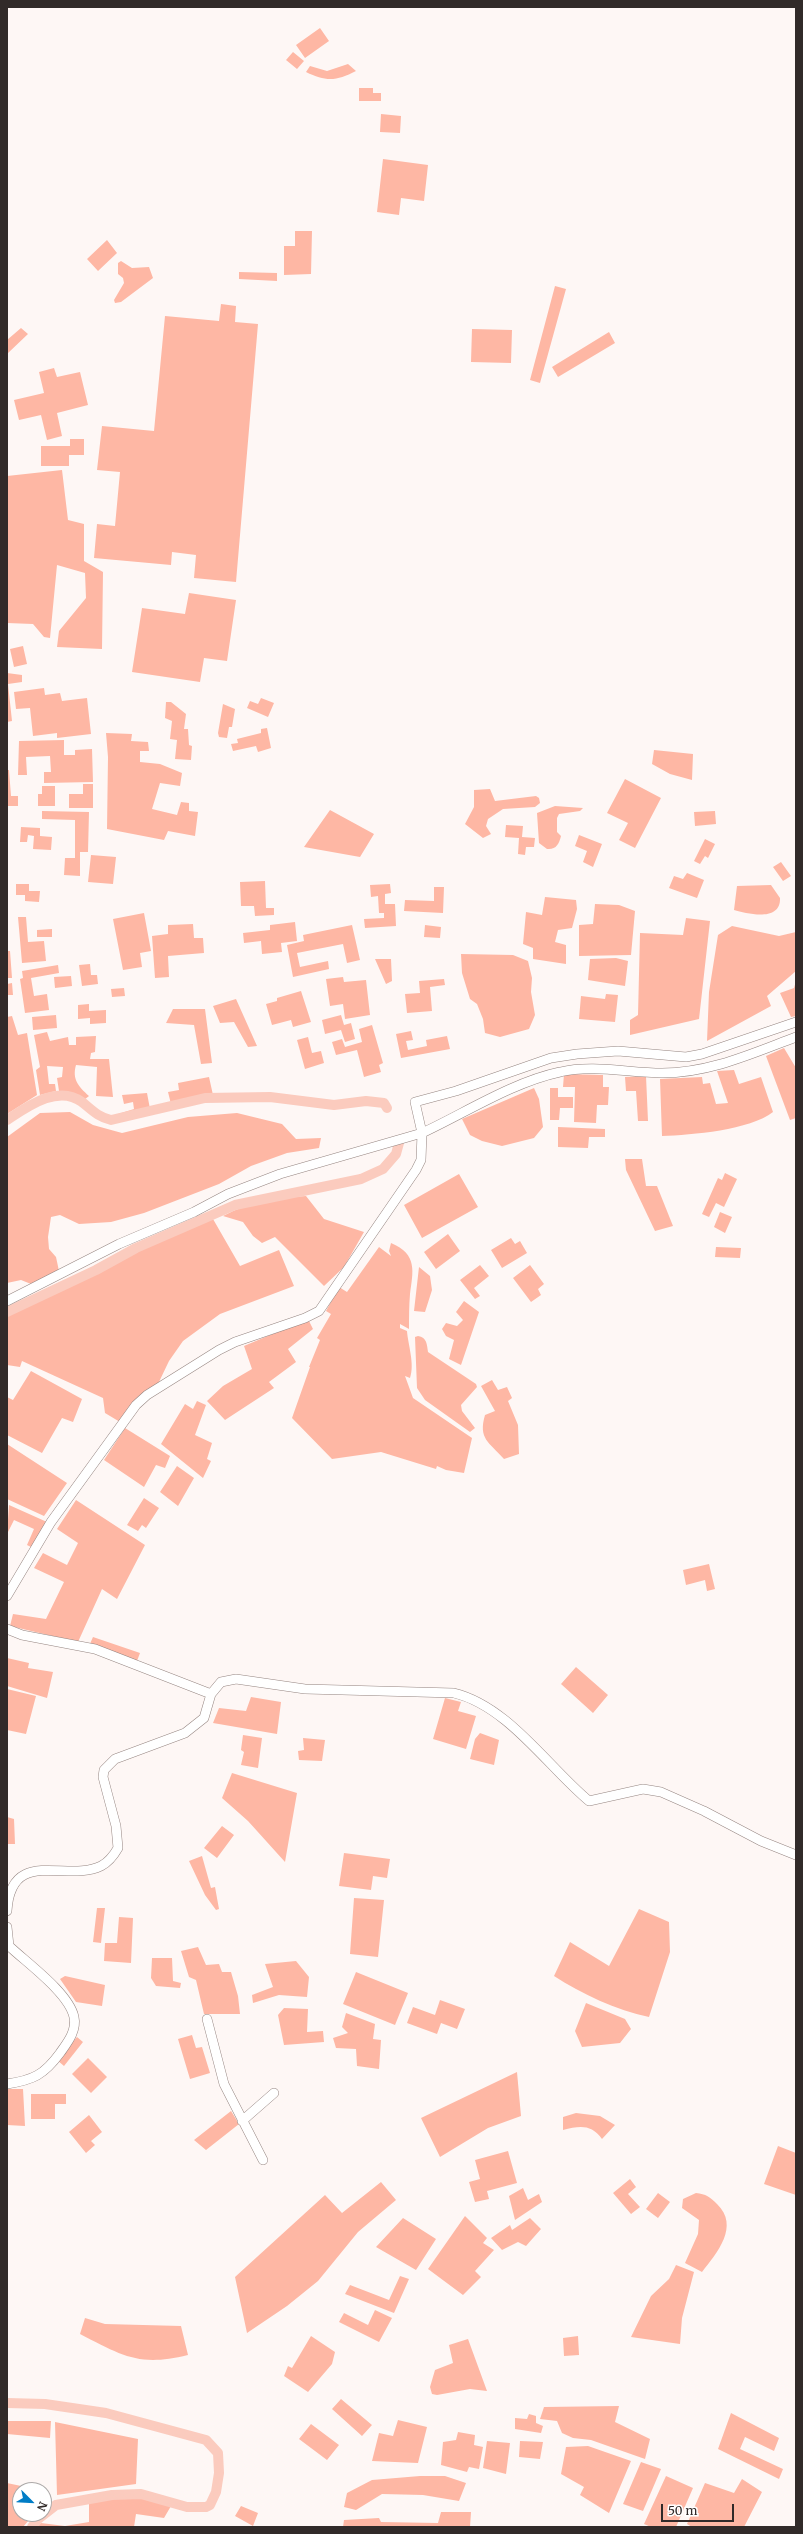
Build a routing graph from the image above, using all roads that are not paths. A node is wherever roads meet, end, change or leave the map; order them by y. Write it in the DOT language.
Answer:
graph roads {
  1 [pos="796,1022"];
  2 [pos="796,1037"];
  3 [pos="704,1062"];
  4 [pos="422,1133"];
  5 [pos="7,1301"];
  6 [pos="7,1596"];
  7 [pos="7,1629"];
  8 [pos="211,1694"];
  9 [pos="796,1855"];
  10 [pos="7,1911"];
  11 [pos="7,1927"];
  12 [pos="207,2019"];
  13 [pos="7,2084"];
  14 [pos="274,2093"];
  15 [pos="242,2121"];
  16 [pos="263,2160"];
  1 -- 3 [label="street"];
  2 -- 3 [label="street"];
  3 -- 4 [label="street"];
  3 -- 4 [label="street"];
  4 -- 5 [label="street"];
  4 -- 6 [label="street"];
  7 -- 8 [label="street"];
  8 -- 9 [label="street"];
  8 -- 10 [label="street"];
  11 -- 13 [label="street"];
  12 -- 15 [label="street"];
  14 -- 15 [label="street"];
  15 -- 16 [label="street"];
}
